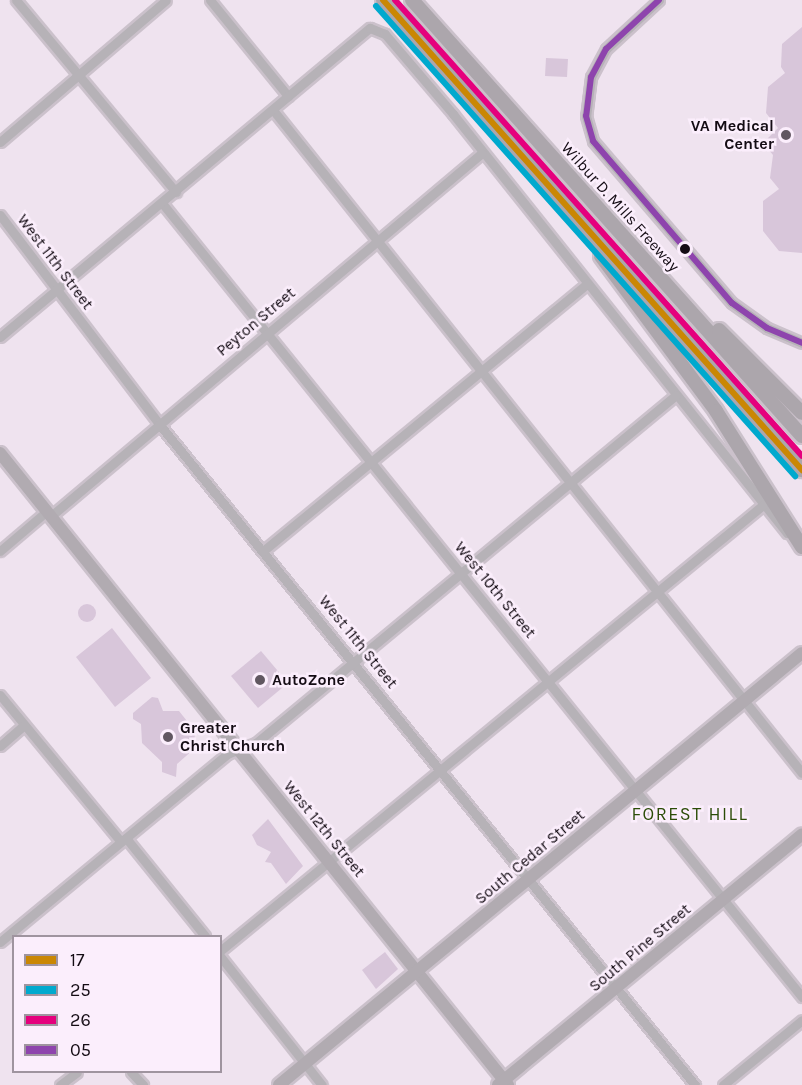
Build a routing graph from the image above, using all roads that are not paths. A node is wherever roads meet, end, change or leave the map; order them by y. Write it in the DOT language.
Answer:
graph roads {
  1 [pos="16,0"];
  2 [pos="166,0"];
  3 [pos="210,0"];
  4 [pos="383,0"];
  5 [pos="412,0"];
  6 [pos="659,0"];
  7 [pos="79,75"];
  8 [pos="288,96"];
  9 [pos="273,110"];
  10 [pos="0,142"];
  11 [pos="482,153"];
  12 [pos="552,189"];
  13 [pos="176,192"];
  14 [pos="162,203"];
  15 [pos="0,215"];
  16 [pos="625,236"];
  17 [pos="377,241"];
  18 [pos="587,285"];
  19 [pos="56,289"];
  20 [pos="267,333"];
  21 [pos="0,337"];
  22 [pos="802,343"];
  23 [pos="478,372"];
  24 [pos="676,395"];
  25 [pos="802,413"];
  26 [pos="159,424"];
  27 [pos="802,436"];
  28 [pos="0,453"];
  29 [pos="372,460"];
  30 [pos="802,470"];
  31 [pos="569,484"];
  32 [pos="763,506"];
  33 [pos="49,513"];
  34 [pos="802,549"];
  35 [pos="0,551"];
  36 [pos="263,551"];
  37 [pos="461,571"];
  38 [pos="656,592"];
  39 [pos="802,652"];
  40 [pos="354,661"];
  41 [pos="549,682"];
  42 [pos="0,694"];
  43 [pos="742,701"];
  44 [pos="24,725"];
  45 [pos="0,746"];
  46 [pos="239,751"];
  47 [pos="442,771"];
  48 [pos="802,773"];
  49 [pos="636,791"];
  50 [pos="802,834"];
  51 [pos="123,840"];
  52 [pos="329,861"];
  53 [pos="530,879"];
  54 [pos="723,899"];
  55 [pos="17,928"];
  56 [pos="22,935"];
  57 [pos="204,935"];
  58 [pos="1,939"];
  59 [pos="222,952"];
  60 [pos="222,957"];
  61 [pos="417,971"];
  62 [pos="617,989"];
  63 [pos="802,997"];
  64 [pos="802,1020"];
  65 [pos="305,1063"];
  66 [pos="74,1073"];
  67 [pos="133,1073"];
  68 [pos="503,1083"];
  69 [pos="60,1085"];
  70 [pos="142,1085"];
  71 [pos="279,1085"];
  72 [pos="322,1085"];
  73 [pos="695,1085"];
  74 [pos="723,1085"];
  1 -- 7 [label="street"];
  2 -- 7 [label="street"];
  3 -- 8 [label="street"];
  4 -- 12 [label="highway"];
  5 -- 16 [label="highway, Wilbur D. Mills Freeway"];
  6 -- 22 [label="street"];
  7 -- 10 [label="street"];
  7 -- 13 [label="street"];
  8 -- 9 [label="street"];
  8 -- 11 [label="street"];
  9 -- 13 [label="street"];
  9 -- 17 [label="street"];
  11 -- 17 [label="street, Peyton Street"];
  11 -- 18 [label="street"];
  12 -- 30 [label="highway"];
  12 -- 34 [label="highway"];
  13 -- 14 [label="street"];
  14 -- 19 [label="street"];
  14 -- 20 [label="street, West 10th Street"];
  15 -- 19 [label="street, West 11th Street"];
  16 -- 25 [label="highway"];
  16 -- 27 [label="highway, Wilbur D. Mills Freeway"];
  17 -- 20 [label="street, Peyton Street"];
  17 -- 23 [label="street"];
  18 -- 23 [label="street"];
  18 -- 24 [label="street"];
  19 -- 21 [label="street"];
  19 -- 26 [label="street, West 11th Street"];
  20 -- 26 [label="street, Peyton Street"];
  20 -- 29 [label="street, West 10th Street"];
  23 -- 29 [label="street"];
  23 -- 31 [label="street"];
  24 -- 31 [label="street"];
  24 -- 32 [label="street"];
  26 -- 33 [label="street, Peyton Street"];
  26 -- 36 [label="street, West 11th Street"];
  28 -- 33 [label="main road, West 12th Street"];
  29 -- 36 [label="street"];
  29 -- 37 [label="street, West 10th Street"];
  31 -- 37 [label="street"];
  31 -- 38 [label="street"];
  32 -- 34 [label="street"];
  32 -- 38 [label="street"];
  33 -- 35 [label="street, Peyton Street"];
  33 -- 46 [label="main road, West 12th Street"];
  36 -- 40 [label="street, West 11th Street"];
  37 -- 40 [label="street"];
  37 -- 41 [label="street, West 10th Street"];
  38 -- 41 [label="street"];
  38 -- 43 [label="street"];
  39 -- 43 [label="main road, South Cedar Street"];
  40 -- 46 [label="street"];
  40 -- 47 [label="street, West 11th Street"];
  41 -- 47 [label="street"];
  41 -- 49 [label="street, West 10th Street"];
  42 -- 44 [label="street"];
  43 -- 48 [label="street"];
  43 -- 49 [label="main road, South Cedar Street"];
  44 -- 45 [label="street"];
  44 -- 51 [label="street"];
  46 -- 51 [label="street"];
  46 -- 52 [label="main road, West 12th Street"];
  47 -- 52 [label="street"];
  47 -- 53 [label="street, West 11th Street"];
  49 -- 53 [label="main road, South Cedar Street"];
  49 -- 54 [label="street, West 10th Street"];
  50 -- 54 [label="main road, South Pine Street"];
  51 -- 55 [label="street"];
  51 -- 57 [label="street"];
  52 -- 59 [label="street"];
  52 -- 61 [label="main road, West 12th Street"];
  53 -- 61 [label="main road, South Cedar Street"];
  53 -- 62 [label="street, West 11th Street"];
  54 -- 62 [label="main road, South Pine Street"];
  54 -- 63 [label="street, West 10th Street"];
  55 -- 56 [label="street"];
  55 -- 58 [label="street"];
  60 -- 65 [label="street"];
  61 -- 65 [label="main road, South Cedar Street"];
  61 -- 68 [label="main road, West 12th Street"];
  62 -- 68 [label="main road, South Pine Street"];
  62 -- 73 [label="street, West 11th Street"];
  64 -- 74 [label="street"];
  65 -- 71 [label="main road, South Cedar Street"];
  65 -- 72 [label="street"];
  66 -- 69 [label="street"];
  67 -- 70 [label="street"];
}
